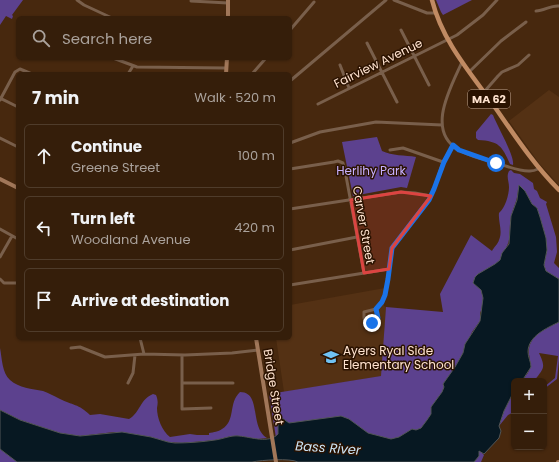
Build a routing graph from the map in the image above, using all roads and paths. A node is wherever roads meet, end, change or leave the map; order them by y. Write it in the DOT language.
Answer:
graph roads {
  1 [pos="77,0"];
  2 [pos="386,0"];
  3 [pos="394,0"];
  4 [pos="432,0"];
  5 [pos="497,0"];
  6 [pos="228,1"];
  7 [pos="190,2"];
  8 [pos="314,2"];
  9 [pos="559,6"];
  10 [pos="536,11"];
  11 [pos="435,13"];
  12 [pos="108,16"];
  13 [pos="228,16"];
  14 [pos="526,22"];
  15 [pos="292,28"];
  16 [pos="401,30"];
  17 [pos="448,40"];
  18 [pos="367,44"];
  19 [pos="529,55"];
  20 [pos="414,56"];
  21 [pos="118,60"];
  22 [pos="227,60"];
  23 [pos="264,60"];
  24 [pos="462,62"];
  25 [pos="340,65"];
  26 [pos="134,66"];
  27 [pos="226,68"];
  28 [pos="27,72"];
  29 [pos="130,72"];
  30 [pos="226,72"];
  31 [pos="254,72"];
  32 [pos="382,72"];
  33 [pos="469,72"];
  34 [pos="292,79"];
  35 [pos="428,85"];
  36 [pos="349,88"];
  37 [pos="484,92"];
  38 [pos="0,99"];
  39 [pos="397,102"];
  40 [pos="318,104"];
  41 [pos="16,106"];
  42 [pos="442,125"];
  43 [pos="0,138"];
  44 [pos="292,142"];
  45 [pos="453,145"];
  46 [pos="16,146"];
  47 [pos="390,150"];
  48 [pos="444,162"];
  49 [pos="292,169"];
  50 [pos="538,169"];
  51 [pos="0,179"];
  52 [pos="16,187"];
  53 [pos="559,190"];
  54 [pos="431,196"];
  55 [pos="351,200"];
  56 [pos="292,209"];
  57 [pos="0,229"];
  58 [pos="12,236"];
  59 [pos="357,237"];
  60 [pos="16,238"];
  61 [pos="292,250"];
  62 [pos="0,257"];
  63 [pos="389,269"];
  64 [pos="364,273"];
  65 [pos="0,279"];
  66 [pos="16,283"];
  67 [pos="292,285"];
  68 [pos="376,309"];
  69 [pos="140,340"];
  70 [pos="256,340"];
  71 [pos="71,348"];
  72 [pos="258,350"];
  73 [pos="144,354"];
  74 [pos="135,355"];
  75 [pos="182,355"];
  76 [pos="128,383"];
  77 [pos="182,383"];
  78 [pos="233,383"];
  79 [pos="211,408"];
  80 [pos="276,462"];
  1 -- 12 [label="street"];
  2 -- 34 [label="street"];
  3 -- 11 [label="street"];
  4 -- 11 [label="main road, MA 62"];
  5 -- 17 [label="street, Fairview Avenue"];
  6 -- 7 [label="street"];
  6 -- 13 [label="main road"];
  8 -- 15 [label="street"];
  9 -- 10 [label="street"];
  11 -- 17 [label="main road, MA 62"];
  14 -- 33 [label="street"];
  16 -- 20 [label="street"];
  17 -- 20 [label="street, Fairview Avenue"];
  17 -- 24 [label="main road, MA 62"];
  18 -- 32 [label="street"];
  19 -- 37 [label="street"];
  20 -- 32 [label="street, Fairview Avenue"];
  20 -- 35 [label="street"];
  21 -- 26 [label="street"];
  22 -- 27 [label="main road"];
  23 -- 31 [label="street"];
  24 -- 33 [label="main road, MA 62"];
  24 -- 42 [label="street"];
  25 -- 36 [label="street"];
  26 -- 27 [label="street"];
  26 -- 29 [label="street"];
  27 -- 30 [label="main road"];
  28 -- 38 [label="street"];
  32 -- 36 [label="street, Fairview Avenue"];
  32 -- 39 [label="street"];
  33 -- 37 [label="main road, MA 62"];
  36 -- 40 [label="street, Fairview Avenue"];
  37 -- 50 [label="main road, MA 62"];
  38 -- 41 [label="street"];
  42 -- 44 [label="street"];
  42 -- 45 [label="street"];
  43 -- 46 [label="street"];
  45 -- 48 [label="street"];
  45 -- 50 [label="street"];
  47 -- 48 [label="street"];
  48 -- 54 [label="street"];
  49 -- 55 [label="street, Carver Street"];
  50 -- 53 [label="main road, MA 62"];
  51 -- 52 [label="main road"];
  54 -- 55 [label="street"];
  54 -- 63 [label="street"];
  55 -- 56 [label="street"];
  55 -- 59 [label="street, Carver Street"];
  57 -- 58 [label="street"];
  58 -- 60 [label="street"];
  58 -- 62 [label="street"];
  59 -- 61 [label="street"];
  59 -- 64 [label="street, Carver Street"];
  63 -- 64 [label="street"];
  63 -- 68 [label="street"];
  64 -- 67 [label="street"];
  65 -- 66 [label="street"];
  68 -- 68 [label="street"];
  69 -- 73 [label="street"];
  70 -- 72 [label="main road, Bridge Street"];
  71 -- 74 [label="street"];
  72 -- 75 [label="street"];
  72 -- 80 [label="main road, Bridge Street"];
  73 -- 74 [label="street"];
  73 -- 75 [label="street"];
  74 -- 76 [label="street"];
  75 -- 77 [label="street"];
  77 -- 78 [label="street"];
  77 -- 79 [label="street"];
}
